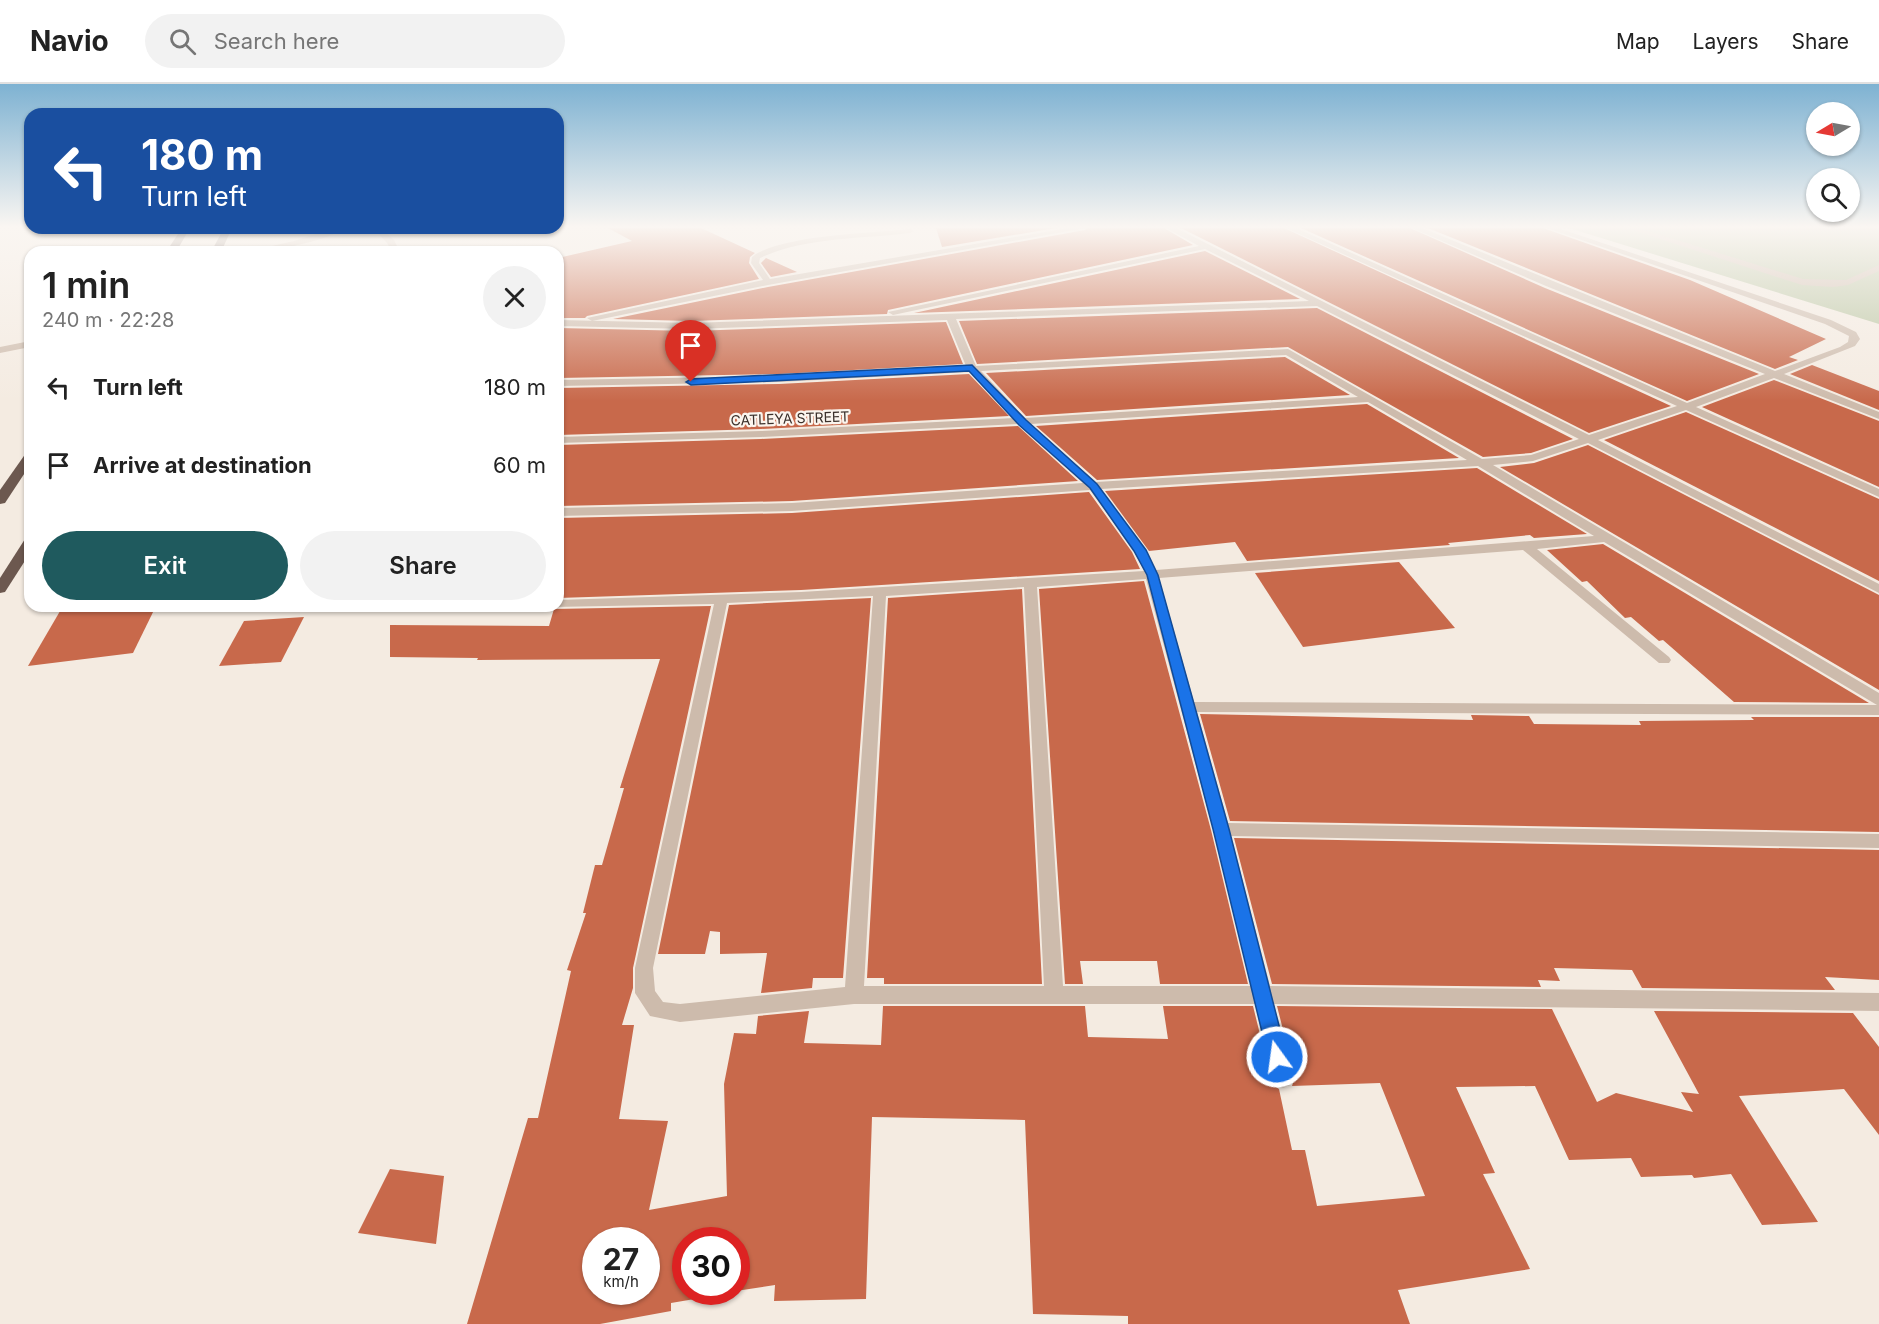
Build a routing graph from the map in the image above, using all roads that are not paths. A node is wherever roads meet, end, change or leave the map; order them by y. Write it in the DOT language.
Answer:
graph roads {
  1 [pos="749,286"];
  2 [pos="1017,286"];
  3 [pos="1282,286"];
  4 [pos="1418,286"];
  5 [pos="1554,286"];
  6 [pos="1722,286"];
  7 [pos="1317,303"];
  8 [pos="950,317"];
  9 [pos="848,321"];
  10 [pos="564,323"];
  11 [pos="570,323"];
  12 [pos="24,345"];
  13 [pos="0,350"];
  14 [pos="972,368"];
  15 [pos="1774,373"];
  16 [pos="564,382"];
  17 [pos="1369,399"];
  18 [pos="1685,407"];
  19 [pos="1879,416"];
  20 [pos="1023,423"];
  21 [pos="564,440"];
  22 [pos="1590,440"];
  23 [pos="24,465"];
  24 [pos="1484,465"];
  25 [pos="1093,486"];
  26 [pos="1879,493"];
  27 [pos="0,500"];
  28 [pos="564,512"];
  29 [pos="1608,538"];
  30 [pos="1526,546"];
  31 [pos="24,552"];
  32 [pos="1152,575"];
  33 [pos="1030,584"];
  34 [pos="0,589"];
  35 [pos="1879,590"];
  36 [pos="880,592"];
  37 [pos="721,601"];
  38 [pos="564,604"];
  39 [pos="1664,660"];
  40 [pos="1879,700"];
  41 [pos="1189,707"];
  42 [pos="1879,710"];
  43 [pos="1221,829"];
  44 [pos="1879,841"];
  45 [pos="1261,994"];
  46 [pos="854,995"];
  47 [pos="1054,996"];
  48 [pos="1879,1003"];
  49 [pos="1283,1078"];
  1 -- 11 [label="street"];
  2 -- 9 [label="street"];
  3 -- 7 [label="street"];
  4 -- 18 [label="street"];
  5 -- 15 [label="street"];
  6 -- 15 [label="street"];
  7 -- 8 [label="street"];
  7 -- 22 [label="street"];
  8 -- 9 [label="street"];
  8 -- 14 [label="street"];
  9 -- 11 [label="street"];
  10 -- 11 [label="street"];
  12 -- 13 [label="street"];
  14 -- 16 [label="street"];
  14 -- 17 [label="street"];
  14 -- 20 [label="street"];
  15 -- 18 [label="street"];
  15 -- 19 [label="street"];
  17 -- 20 [label="street, CATLEYA STREET"];
  17 -- 24 [label="street"];
  18 -- 22 [label="street"];
  18 -- 26 [label="street"];
  20 -- 21 [label="street, CATLEYA STREET"];
  20 -- 25 [label="street"];
  22 -- 24 [label="street"];
  22 -- 35 [label="street"];
  23 -- 27 [label="highway"];
  24 -- 25 [label="street"];
  24 -- 29 [label="street"];
  25 -- 28 [label="street"];
  25 -- 32 [label="street"];
  29 -- 30 [label="street"];
  29 -- 40 [label="street"];
  30 -- 32 [label="street"];
  30 -- 39 [label="street"];
  31 -- 34 [label="highway"];
  32 -- 33 [label="street"];
  32 -- 41 [label="street"];
  33 -- 36 [label="street"];
  33 -- 47 [label="street"];
  36 -- 37 [label="street"];
  36 -- 46 [label="street"];
  37 -- 38 [label="street"];
  37 -- 46 [label="street"];
  41 -- 42 [label="street"];
  41 -- 43 [label="street"];
  43 -- 44 [label="street"];
  43 -- 45 [label="street"];
  45 -- 47 [label="street"];
  45 -- 48 [label="street"];
  45 -- 49 [label="street"];
  46 -- 47 [label="street"];
}
